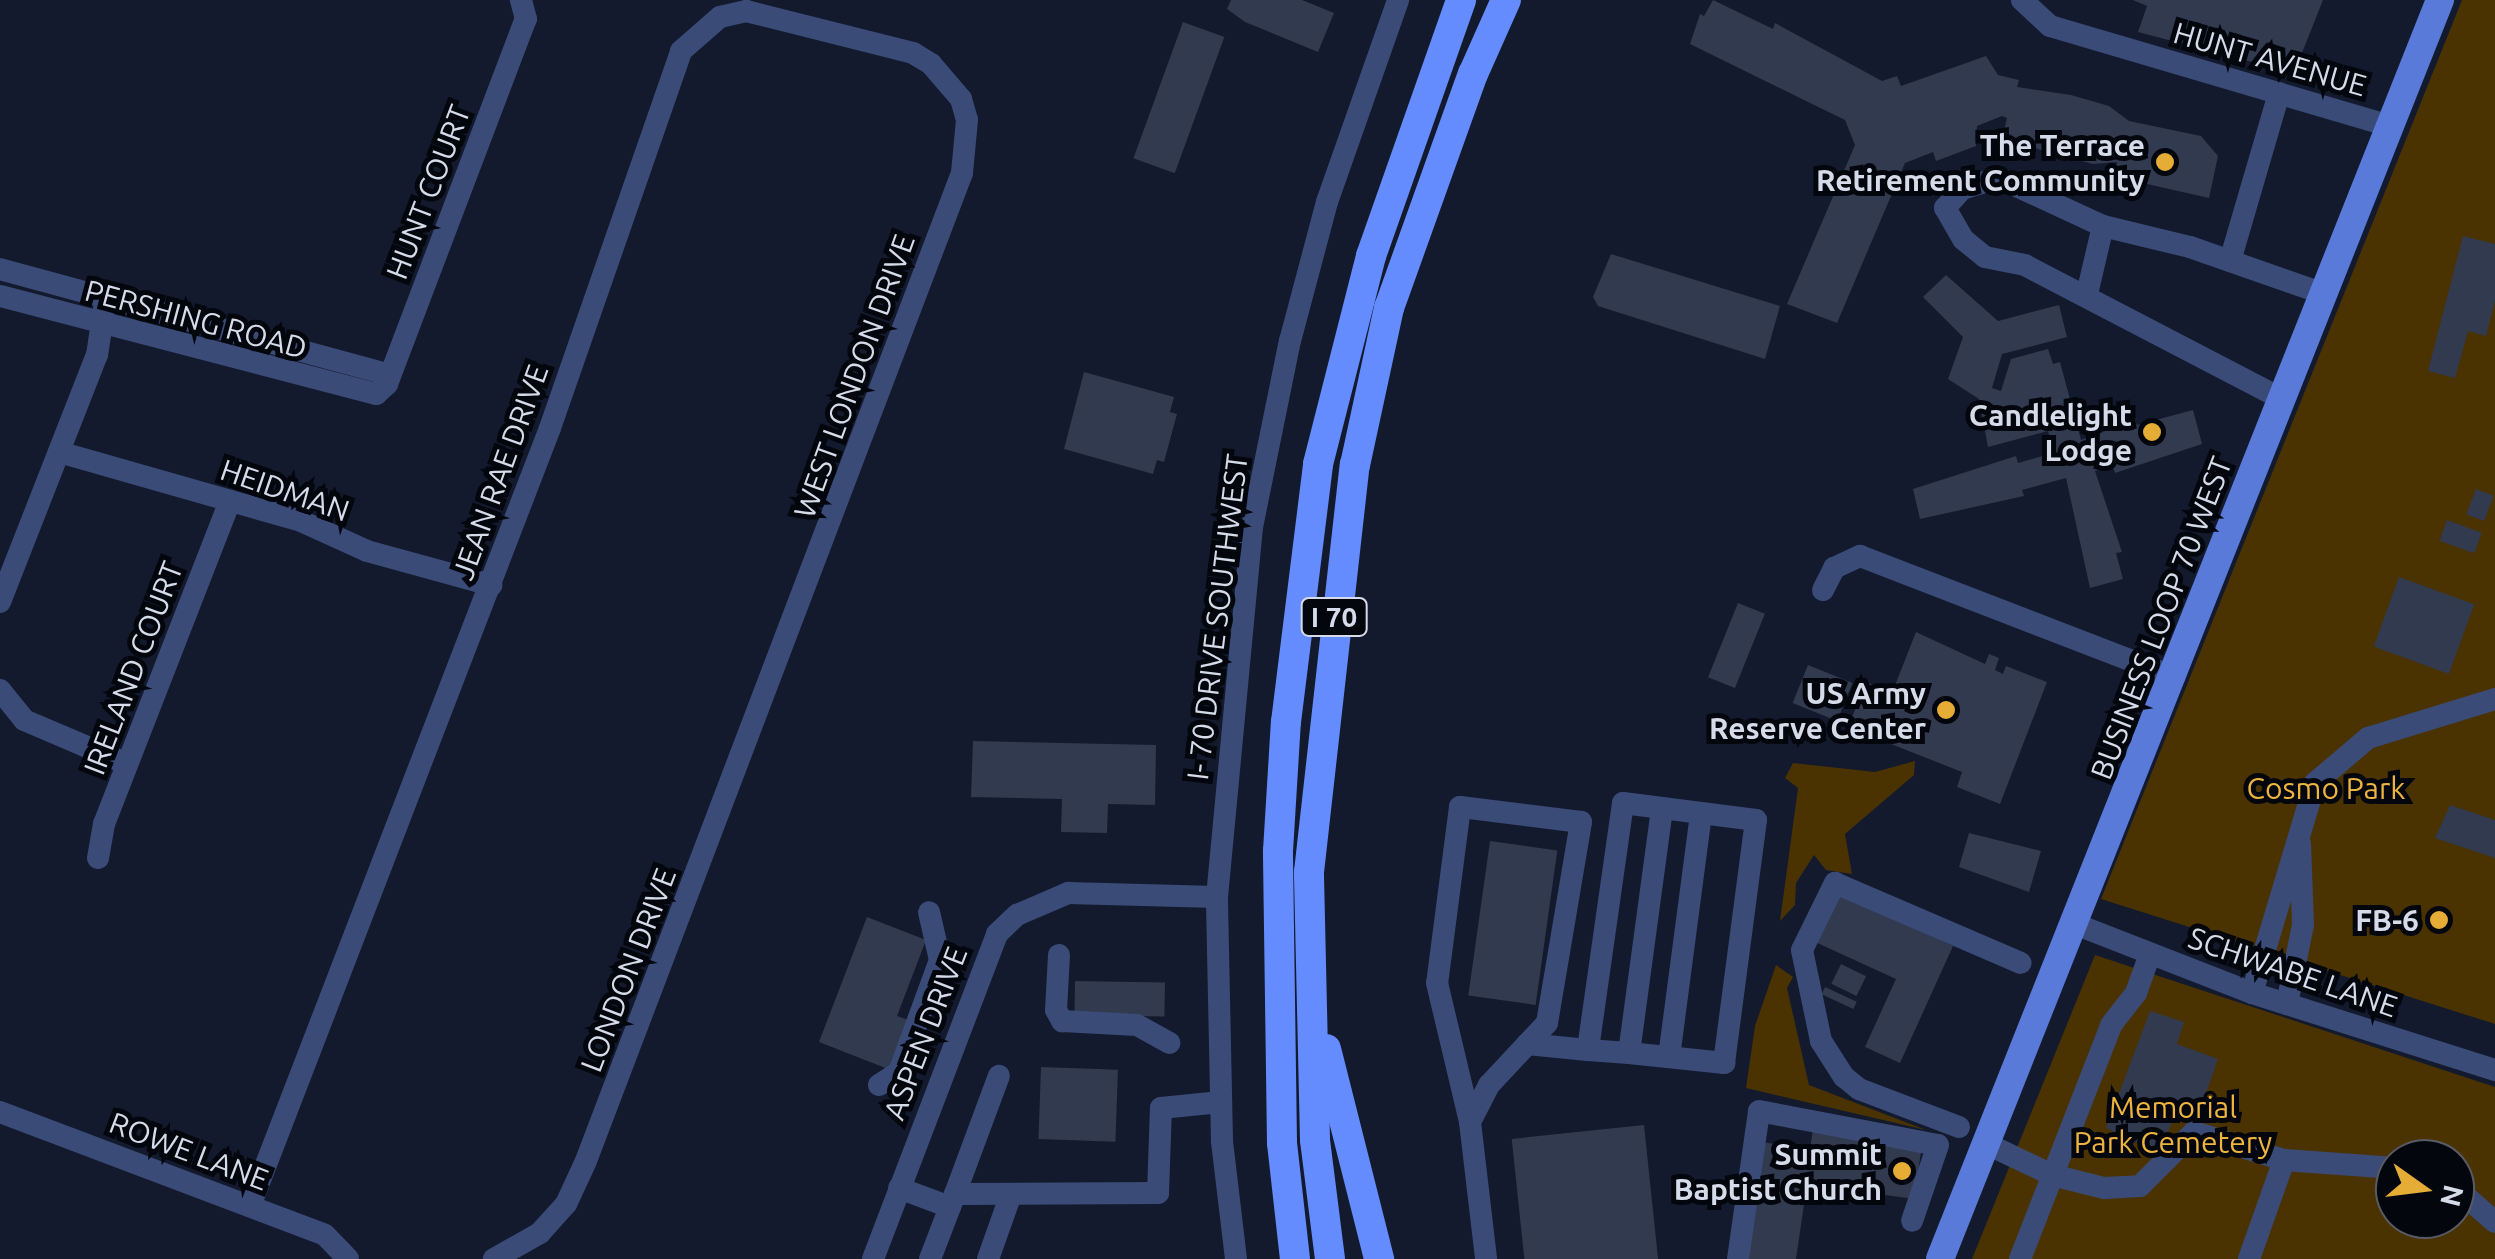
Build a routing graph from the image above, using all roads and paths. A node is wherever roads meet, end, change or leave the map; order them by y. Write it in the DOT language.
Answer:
graph roads {
  1 [pos="1398,0"];
  2 [pos="1461,0"];
  3 [pos="1506,0"];
  4 [pos="2440,0"];
  5 [pos="2024,1"];
  6 [pos="523,3"];
  7 [pos="2279,93"];
  8 [pos="961,99"];
  9 [pos="2390,126"];
  10 [pos="2102,226"];
  11 [pos="2230,261"];
  12 [pos="9,272"];
  13 [pos="2087,294"];
  14 [pos="2324,294"];
  15 [pos="5,298"];
  16 [pos="104,298"];
  17 [pos="205,324"];
  18 [pos="104,325"];
  19 [pos="263,340"];
  20 [pos="198,350"];
  21 [pos="256,366"];
  22 [pos="383,385"];
  23 [pos="2282,399"];
  24 [pos="59,452"];
  25 [pos="230,501"];
  26 [pos="490,585"];
  27 [pos="1823,590"];
  28 [pos="0,602"];
  29 [pos="776,670"];
  30 [pos="2174,677"];
  31 [pos="0,690"];
  32 [pos="2495,699"];
  33 [pos="127,764"];
  34 [pos="1662,808"];
  35 [pos="1701,813"];
  36 [pos="2299,821"];
  37 [pos="98,858"];
  38 [pos="1217,897"];
  39 [pos="929,912"];
  40 [pos="2075,924"];
  41 [pos="2150,954"];
  42 [pos="1058,955"];
  43 [pos="940,960"];
  44 [pos="2021,963"];
  45 [pos="978,973"];
  46 [pos="1312,986"];
  47 [pos="2252,993"];
  48 [pos="2287,1004"];
  49 [pos="1170,1042"];
  50 [pos="1527,1044"];
  51 [pos="1588,1050"];
  52 [pos="1629,1053"];
  53 [pos="1668,1057"];
  54 [pos="2495,1070"];
  55 [pos="999,1076"];
  56 [pos="878,1085"];
  57 [pos="1221,1102"];
  58 [pos="0,1112"];
  59 [pos="1470,1122"];
  60 [pos="1959,1127"];
  61 [pos="1985,1143"];
  62 [pos="2284,1160"];
  63 [pos="2375,1167"];
  64 [pos="2052,1175"];
  65 [pos="899,1188"];
  66 [pos="1011,1194"];
  67 [pos="953,1200"];
  68 [pos="2475,1204"];
  69 [pos="250,1206"];
  70 [pos="1912,1221"];
  71 [pos="2495,1222"];
  72 [pos="348,1259"];
  73 [pos="494,1259"];
  74 [pos="873,1259"];
  75 [pos="930,1259"];
  76 [pos="988,1259"];
  77 [pos="1236,1259"];
  78 [pos="1295,1259"];
  79 [pos="1330,1259"];
  80 [pos="1379,1259"];
  81 [pos="1486,1259"];
  82 [pos="1738,1259"];
  83 [pos="1940,1259"];
  84 [pos="2020,1259"];
  85 [pos="2249,1259"];
  1 -- 38 [label="street, I- 70 DRIVE SOUTHWEST"];
  2 -- 78 [label="highway, I 70"];
  3 -- 46 [label="highway, I 70"];
  4 -- 9 [label="main road, BUSINESS LOOP 70 WEST"];
  5 -- 7 [label="street, HUNT AVENUE"];
  6 -- 22 [label="street, HUNT COURT"];
  7 -- 9 [label="street, HUNT AVENUE"];
  7 -- 11 [label="street"];
  8 -- 26 [label="street, JEAN RAE DRIVE"];
  8 -- 29 [label="street, WEST LONDON DRIVE"];
  9 -- 14 [label="main road, BUSINESS LOOP 70 WEST"];
  10 -- 11 [label="street"];
  10 -- 13 [label="street"];
  10 -- 13 [label="street"];
  11 -- 14 [label="street"];
  12 -- 15 [label="street"];
  12 -- 16 [label="street"];
  13 -- 23 [label="street"];
  14 -- 23 [label="main road, BUSINESS LOOP 70 WEST"];
  15 -- 18 [label="street, PERSHING ROAD"];
  16 -- 17 [label="street"];
  16 -- 18 [label="street"];
  17 -- 19 [label="street"];
  17 -- 20 [label="street"];
  18 -- 20 [label="street, PERSHING ROAD"];
  18 -- 24 [label="street"];
  19 -- 21 [label="street"];
  19 -- 22 [label="street"];
  20 -- 21 [label="street, PERSHING ROAD"];
  21 -- 22 [label="street, PERSHING ROAD"];
  23 -- 30 [label="main road, BUSINESS LOOP 70 WEST"];
  24 -- 25 [label="street, HEIDMAN"];
  24 -- 28 [label="street"];
  25 -- 26 [label="street, HEIDMAN"];
  25 -- 33 [label="street, IRELAND COURT"];
  26 -- 69 [label="street, JEAN RAE DRIVE"];
  27 -- 30 [label="street"];
  29 -- 73 [label="street, LONDON DRIVE"];
  30 -- 40 [label="main road, BUSINESS LOOP 70 WEST"];
  31 -- 33 [label="street"];
  32 -- 36 [label="street"];
  33 -- 37 [label="street, IRELAND COURT"];
  34 -- 35 [label="street"];
  34 -- 51 [label="street"];
  34 -- 52 [label="street"];
  35 -- 53 [label="street"];
  35 -- 53 [label="street"];
  36 -- 47 [label="street"];
  36 -- 48 [label="street"];
  38 -- 45 [label="street, ASPEN DRIVE"];
  38 -- 57 [label="street, I- 70 DRIVE SOUTHWEST"];
  39 -- 43 [label="street"];
  40 -- 41 [label="street, SCHWABE LANE"];
  40 -- 61 [label="main road, BUSINESS LOOP 70 WEST"];
  41 -- 47 [label="street, SCHWABE LANE"];
  41 -- 64 [label="street"];
  42 -- 49 [label="street"];
  43 -- 45 [label="street"];
  43 -- 56 [label="street"];
  44 -- 60 [label="street"];
  45 -- 65 [label="street, ASPEN DRIVE"];
  46 -- 79 [label="highway, I 70"];
  46 -- 80 [label="highway"];
  47 -- 48 [label="street, SCHWABE LANE"];
  48 -- 54 [label="street, SCHWABE LANE"];
  50 -- 51 [label="street"];
  50 -- 59 [label="street"];
  50 -- 59 [label="street"];
  51 -- 52 [label="street"];
  52 -- 53 [label="street"];
  55 -- 67 [label="street"];
  57 -- 66 [label="street"];
  57 -- 77 [label="street, I- 70 DRIVE SOUTHWEST"];
  58 -- 69 [label="street, ROWE LANE"];
  59 -- 81 [label="street"];
  61 -- 64 [label="street"];
  61 -- 83 [label="main road, BUSINESS LOOP 70 WEST"];
  62 -- 63 [label="street"];
  62 -- 64 [label="street"];
  62 -- 85 [label="street"];
  64 -- 84 [label="street"];
  65 -- 67 [label="street"];
  65 -- 74 [label="street, ASPEN DRIVE"];
  66 -- 67 [label="street"];
  66 -- 76 [label="street"];
  67 -- 75 [label="street"];
  68 -- 71 [label="street"];
  69 -- 72 [label="street, ROWE LANE"];
  70 -- 82 [label="street"];
}
